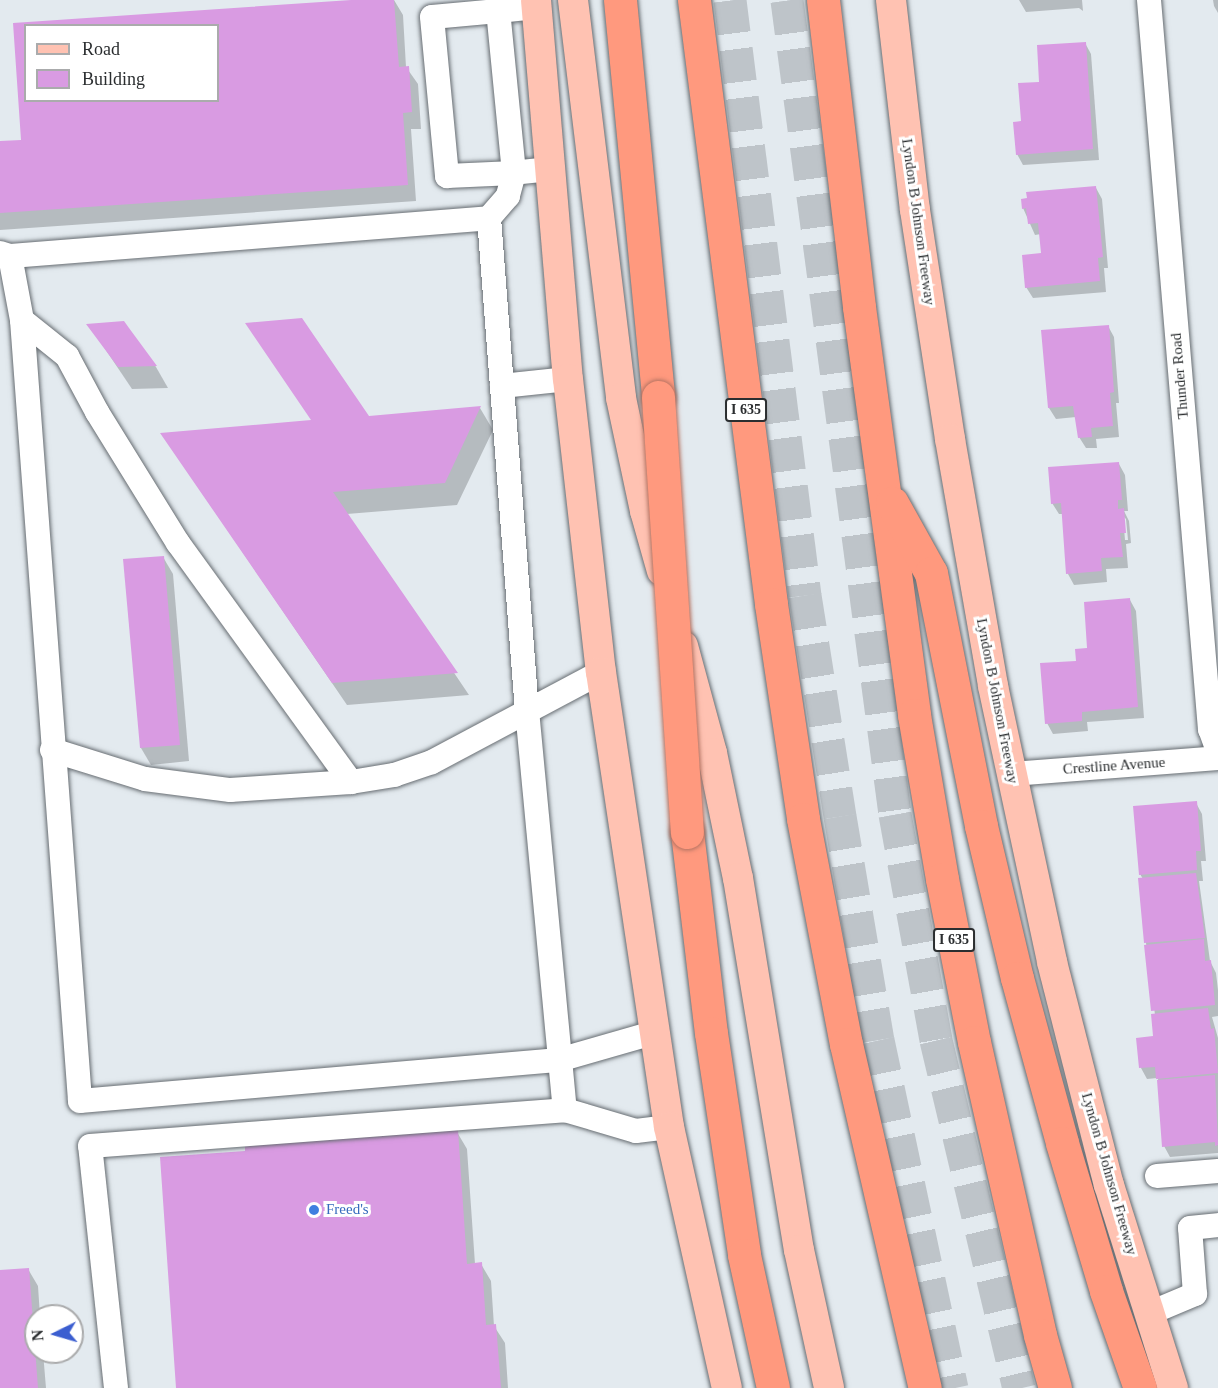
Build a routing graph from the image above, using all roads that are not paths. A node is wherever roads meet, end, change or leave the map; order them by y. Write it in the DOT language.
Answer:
graph roads {
  1 [pos="573,0"];
  2 [pos="621,0"];
  3 [pos="694,0"];
  4 [pos="823,0"];
  5 [pos="891,0"];
  6 [pos="1149,0"];
  7 [pos="536,3"];
  8 [pos="498,11"];
  9 [pos="550,169"];
  10 [pos="514,173"];
  11 [pos="489,218"];
  12 [pos="5,254"];
  13 [pos="22,320"];
  14 [pos="568,380"];
  15 [pos="502,386"];
  16 [pos="884,487"];
  17 [pos="601,672"];
  18 [pos="528,710"];
  19 [pos="52,750"];
  20 [pos="1218,751"];
  21 [pos="1218,758"];
  22 [pos="1011,774"];
  23 [pos="351,782"];
  24 [pos="656,1032"];
  25 [pos="559,1060"];
  26 [pos="565,1110"];
  27 [pos="669,1126"];
  28 [pos="1218,1171"];
  29 [pos="1158,1176"];
  30 [pos="1218,1225"];
  31 [pos="1150,1313"];
  32 [pos="116,1388"];
  33 [pos="727,1388"];
  34 [pos="773,1388"];
  35 [pos="829,1388"];
  36 [pos="925,1388"];
  37 [pos="1055,1388"];
  38 [pos="1140,1388"];
  39 [pos="1173,1388"];
  1 -- 35 [label="main road"];
  2 -- 34 [label="highway, bridge"];
  3 -- 36 [label="highway, I 635"];
  4 -- 16 [label="highway, I 635"];
  5 -- 22 [label="main road, Lyndon B Johnson Freeway"];
  6 -- 20 [label="street, Thunder Road"];
  7 -- 8 [label="street"];
  7 -- 9 [label="main road"];
  8 -- 10 [label="street"];
  8 -- 10 [label="street"];
  9 -- 10 [label="street"];
  9 -- 14 [label="main road"];
  10 -- 11 [label="street"];
  11 -- 12 [label="street"];
  11 -- 15 [label="street"];
  12 -- 13 [label="street"];
  13 -- 19 [label="street"];
  13 -- 23 [label="street"];
  14 -- 15 [label="street"];
  14 -- 17 [label="main road"];
  15 -- 18 [label="street"];
  16 -- 37 [label="highway, I 635"];
  16 -- 38 [label="highway"];
  17 -- 18 [label="street"];
  17 -- 24 [label="main road"];
  18 -- 23 [label="street"];
  18 -- 25 [label="street"];
  19 -- 23 [label="street"];
  19 -- 25 [label="street"];
  21 -- 22 [label="street, Crestline Avenue"];
  22 -- 31 [label="main road, Lyndon B Johnson Freeway"];
  24 -- 25 [label="street"];
  24 -- 27 [label="main road"];
  25 -- 26 [label="street"];
  26 -- 27 [label="street"];
  26 -- 32 [label="street"];
  27 -- 33 [label="main road"];
  28 -- 29 [label="street"];
  30 -- 31 [label="street"];
  31 -- 39 [label="main road, Lyndon B Johnson Freeway"];
}
